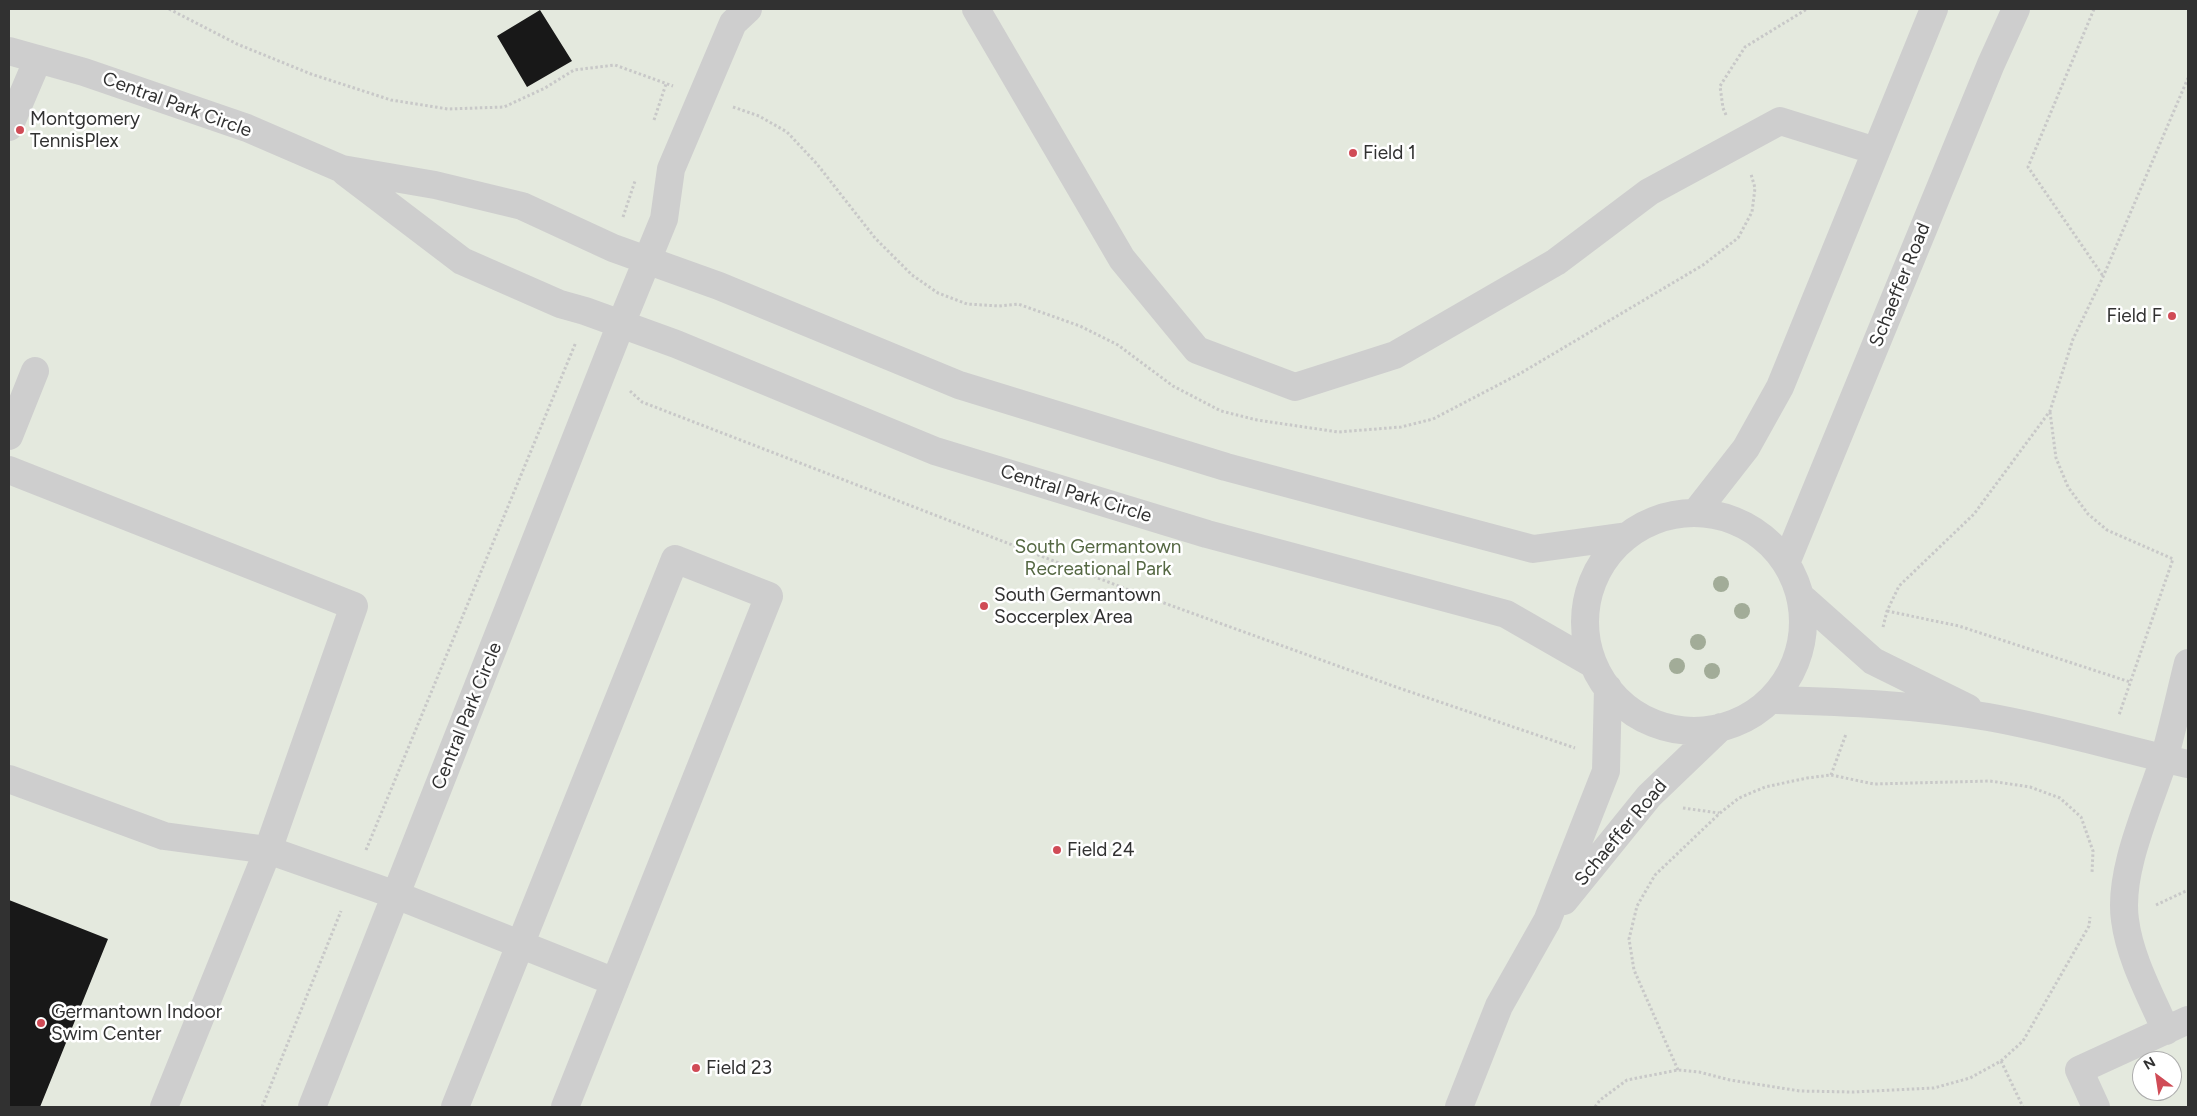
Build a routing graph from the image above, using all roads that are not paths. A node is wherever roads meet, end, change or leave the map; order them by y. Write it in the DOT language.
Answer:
graph roads {
  1 [pos="748,9"];
  2 [pos="976,9"];
  3 [pos="1934,9"];
  4 [pos="2016,9"];
  5 [pos="9,51"];
  6 [pos="38,59"];
  7 [pos="9,127"];
  8 [pos="1876,151"];
  9 [pos="342,169"];
  10 [pos="647,260"];
  11 [pos="621,324"];
  12 [pos="35,370"];
  13 [pos="9,436"];
  14 [pos="9,470"];
  15 [pos="1696,512"];
  16 [pos="1627,536"];
  17 [pos="1786,563"];
  18 [pos="1800,596"];
  19 [pos="2188,663"];
  20 [pos="1593,664"];
  21 [pos="1608,688"];
  22 [pos="1776,700"];
  23 [pos="1988,717"];
  24 [pos="1721,727"];
  25 [pos="2176,761"];
  26 [pos="9,779"];
  27 [pos="268,850"];
  28 [pos="396,895"];
  29 [pos="1547,922"];
  30 [pos="520,945"];
  31 [pos="615,982"];
  32 [pos="2177,1026"];
  33 [pos="164,1107"];
  34 [pos="312,1107"];
  35 [pos="455,1107"];
  36 [pos="564,1107"];
  37 [pos="1459,1107"];
  38 [pos="2096,1107"];
  1 -- 10 [label="street"];
  2 -- 8 [label="street"];
  3 -- 8 [label="street"];
  4 -- 17 [label="street, Schaeffer Road"];
  5 -- 6 [label="street, Central Park Circle"];
  6 -- 7 [label="street"];
  6 -- 9 [label="street, Central Park Circle"];
  8 -- 15 [label="street"];
  9 -- 10 [label="street, Central Park Circle"];
  9 -- 11 [label="street, Central Park Circle"];
  10 -- 11 [label="street, Central Park Circle"];
  10 -- 16 [label="street, Central Park Circle"];
  11 -- 20 [label="street, Central Park Circle"];
  11 -- 28 [label="street, Central Park Circle"];
  12 -- 13 [label="street"];
  14 -- 27 [label="street"];
  15 -- 16 [label="street"];
  15 -- 17 [label="street"];
  16 -- 20 [label="street"];
  17 -- 18 [label="street"];
  18 -- 22 [label="street"];
  18 -- 23 [label="street"];
  19 -- 25 [label="street"];
  20 -- 21 [label="street"];
  21 -- 24 [label="street"];
  21 -- 29 [label="street, Schaeffer Road"];
  22 -- 23 [label="street"];
  22 -- 24 [label="street"];
  23 -- 25 [label="street"];
  24 -- 29 [label="street, Schaeffer Road"];
  25 -- 32 [label="street"];
  26 -- 27 [label="street"];
  27 -- 28 [label="street"];
  27 -- 33 [label="street"];
  28 -- 30 [label="street"];
  28 -- 34 [label="street, Central Park Circle"];
  29 -- 37 [label="street, Schaeffer Road"];
  30 -- 31 [label="street"];
  30 -- 31 [label="street"];
  30 -- 35 [label="street"];
  31 -- 36 [label="street"];
  32 -- 38 [label="street"];
}
